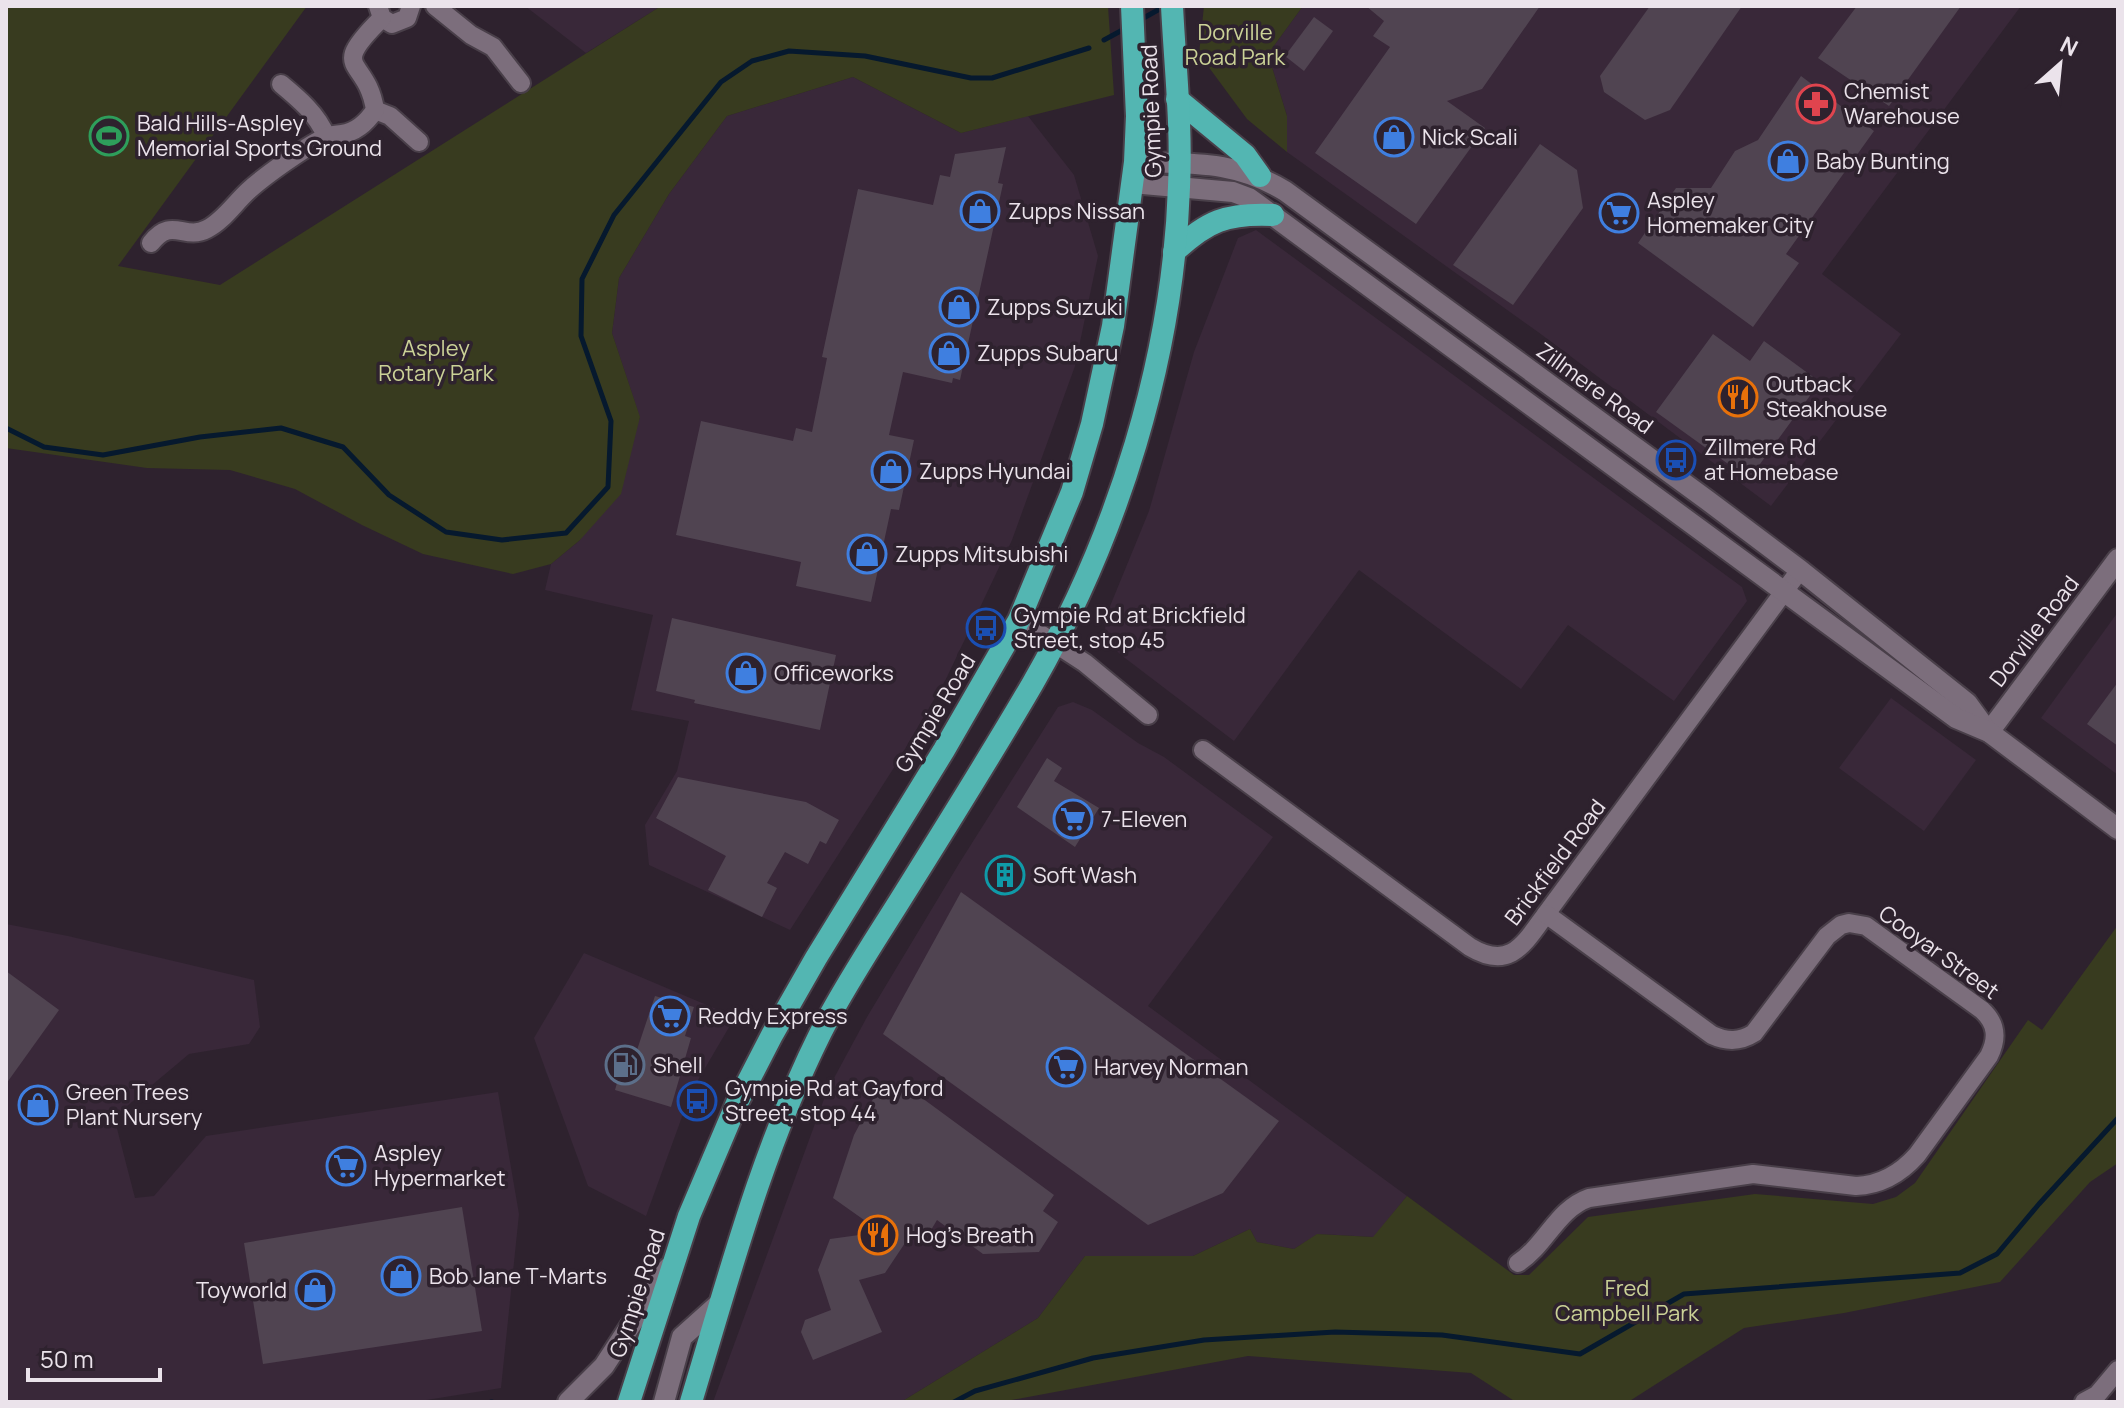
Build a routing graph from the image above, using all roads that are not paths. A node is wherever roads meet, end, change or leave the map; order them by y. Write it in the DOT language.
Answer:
graph roads {
  1 [pos="411,6"];
  2 [pos="435,6"];
  3 [pos="1132,6"];
  4 [pos="1172,6"];
  5 [pos="380,12"];
  6 [pos="521,83"];
  7 [pos="281,84"];
  8 [pos="1177,99"];
  9 [pos="375,110"];
  10 [pos="326,136"];
  11 [pos="419,142"];
  12 [pos="1179,164"];
  13 [pos="1133,172"];
  14 [pos="1260,176"];
  15 [pos="1179,188"];
  16 [pos="1273,215"];
  17 [pos="151,243"];
  18 [pos="1174,252"];
  19 [pos="2118,559"];
  20 [pos="1800,570"];
  21 [pos="1784,591"];
  22 [pos="1019,620"];
  23 [pos="1053,644"];
  24 [pos="1148,715"];
  25 [pos="1989,732"];
  26 [pos="1203,750"];
  27 [pos="2118,829"];
  28 [pos="1546,914"];
  29 [pos="674,1259"];
  30 [pos="1518,1263"];
  31 [pos="721,1302"];
  32 [pos="2118,1370"];
  33 [pos="2095,1400"];
  34 [pos="568,1402"];
  35 [pos="629,1402"];
  36 [pos="664,1402"];
  37 [pos="691,1402"];
  1 -- 5 [label="street"];
  2 -- 6 [label="street"];
  3 -- 13 [label="highway, Gympie Road"];
  4 -- 8 [label="highway, Gympie Road"];
  5 -- 9 [label="street"];
  7 -- 10 [label="street"];
  8 -- 12 [label="highway, Gympie Road"];
  8 -- 14 [label="highway"];
  9 -- 10 [label="street"];
  9 -- 11 [label="street"];
  10 -- 17 [label="street"];
  12 -- 13 [label="main road, Zillmere Road"];
  12 -- 14 [label="main road, Zillmere Road"];
  12 -- 15 [label="highway, Gympie Road"];
  13 -- 15 [label="main road, Zillmere Road"];
  13 -- 22 [label="highway, Gympie Road"];
  14 -- 20 [label="main road, Zillmere Road"];
  15 -- 16 [label="main road, Zillmere Road"];
  15 -- 18 [label="highway, Gympie Road"];
  16 -- 18 [label="highway"];
  16 -- 21 [label="main road, Zillmere Road"];
  18 -- 23 [label="highway, Gympie Road"];
  19 -- 25 [label="main road, Dorville Road"];
  20 -- 21 [label="street, Brickfield Road"];
  20 -- 25 [label="main road, Zillmere Road"];
  21 -- 25 [label="main road, Zillmere Road"];
  21 -- 28 [label="street, Brickfield Road"];
  22 -- 23 [label="street"];
  22 -- 29 [label="highway, Gympie Road"];
  23 -- 24 [label="street"];
  23 -- 31 [label="highway, Gympie Road"];
  25 -- 27 [label="main road, Zillmere Road"];
  26 -- 28 [label="street, Brickfield Road"];
  28 -- 30 [label="street, Cooyar Street"];
  29 -- 34 [label="main road"];
  29 -- 35 [label="highway, Gympie Road"];
  31 -- 36 [label="main road"];
  31 -- 37 [label="highway, Gympie Road"];
  32 -- 33 [label="street"];
}
